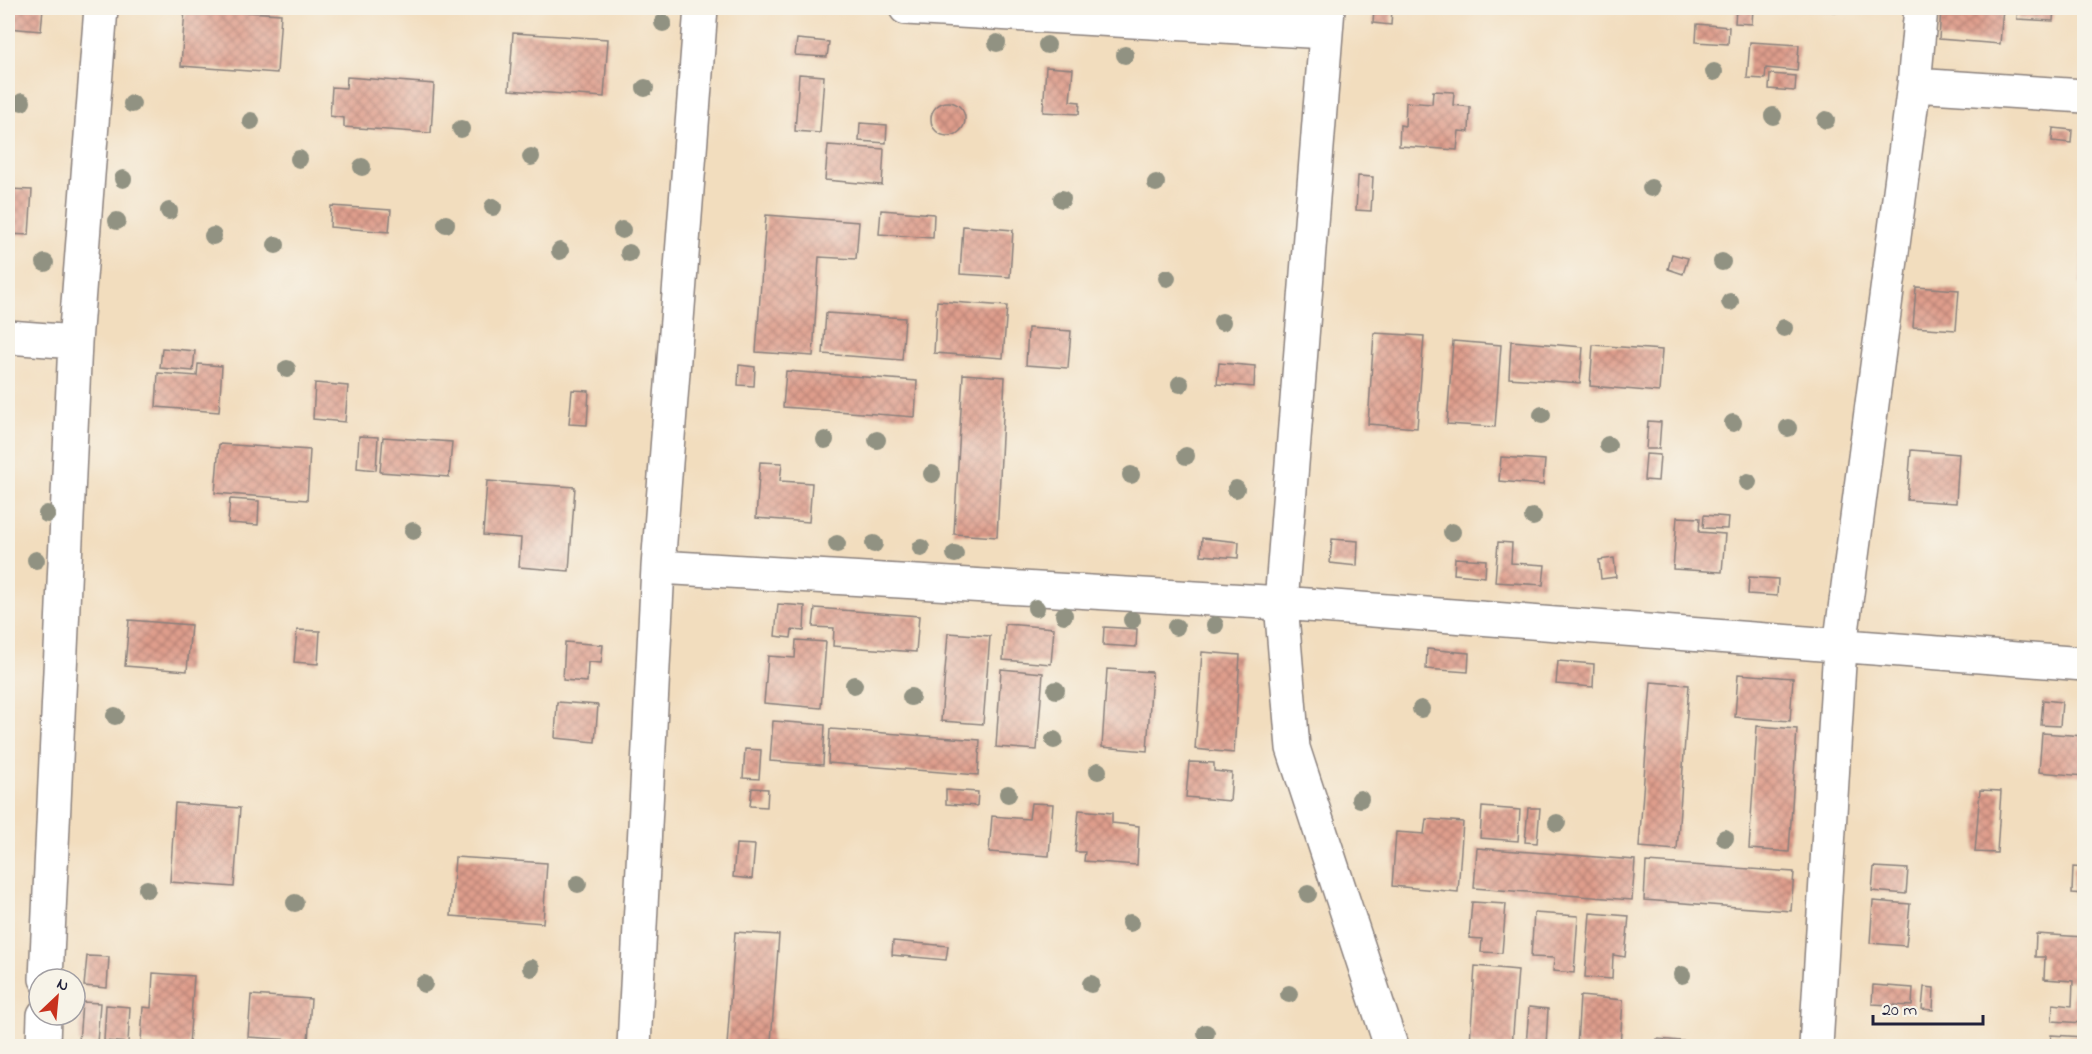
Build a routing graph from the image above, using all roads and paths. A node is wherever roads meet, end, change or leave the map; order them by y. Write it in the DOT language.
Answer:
graph roads {
  1 [pos="101,8"];
  2 [pos="701,8"];
  3 [pos="906,8"];
  4 [pos="1921,8"];
  5 [pos="1327,20"];
  6 [pos="1914,85"];
  7 [pos="2085,96"];
  8 [pos="8,337"];
  9 [pos="75,342"];
  10 [pos="658,567"];
  11 [pos="1281,603"];
  12 [pos="1840,646"];
  13 [pos="2085,664"];
  14 [pos="47,967"];
  15 [pos="44,1027"];
  16 [pos="43,1047"];
  17 [pos="634,1047"];
  18 [pos="1390,1047"];
  19 [pos="1816,1047"];
  1 -- 9 [label="street"];
  2 -- 10 [label="street"];
  3 -- 5 [label="street"];
  4 -- 6 [label="street"];
  5 -- 11 [label="street"];
  6 -- 7 [label="street"];
  6 -- 12 [label="street"];
  8 -- 9 [label="street"];
  9 -- 14 [label="street"];
  10 -- 11 [label="street"];
  10 -- 17 [label="street"];
  11 -- 12 [label="street"];
  11 -- 18 [label="street"];
  12 -- 13 [label="street"];
  12 -- 19 [label="street"];
  15 -- 16 [label="street"];
}
